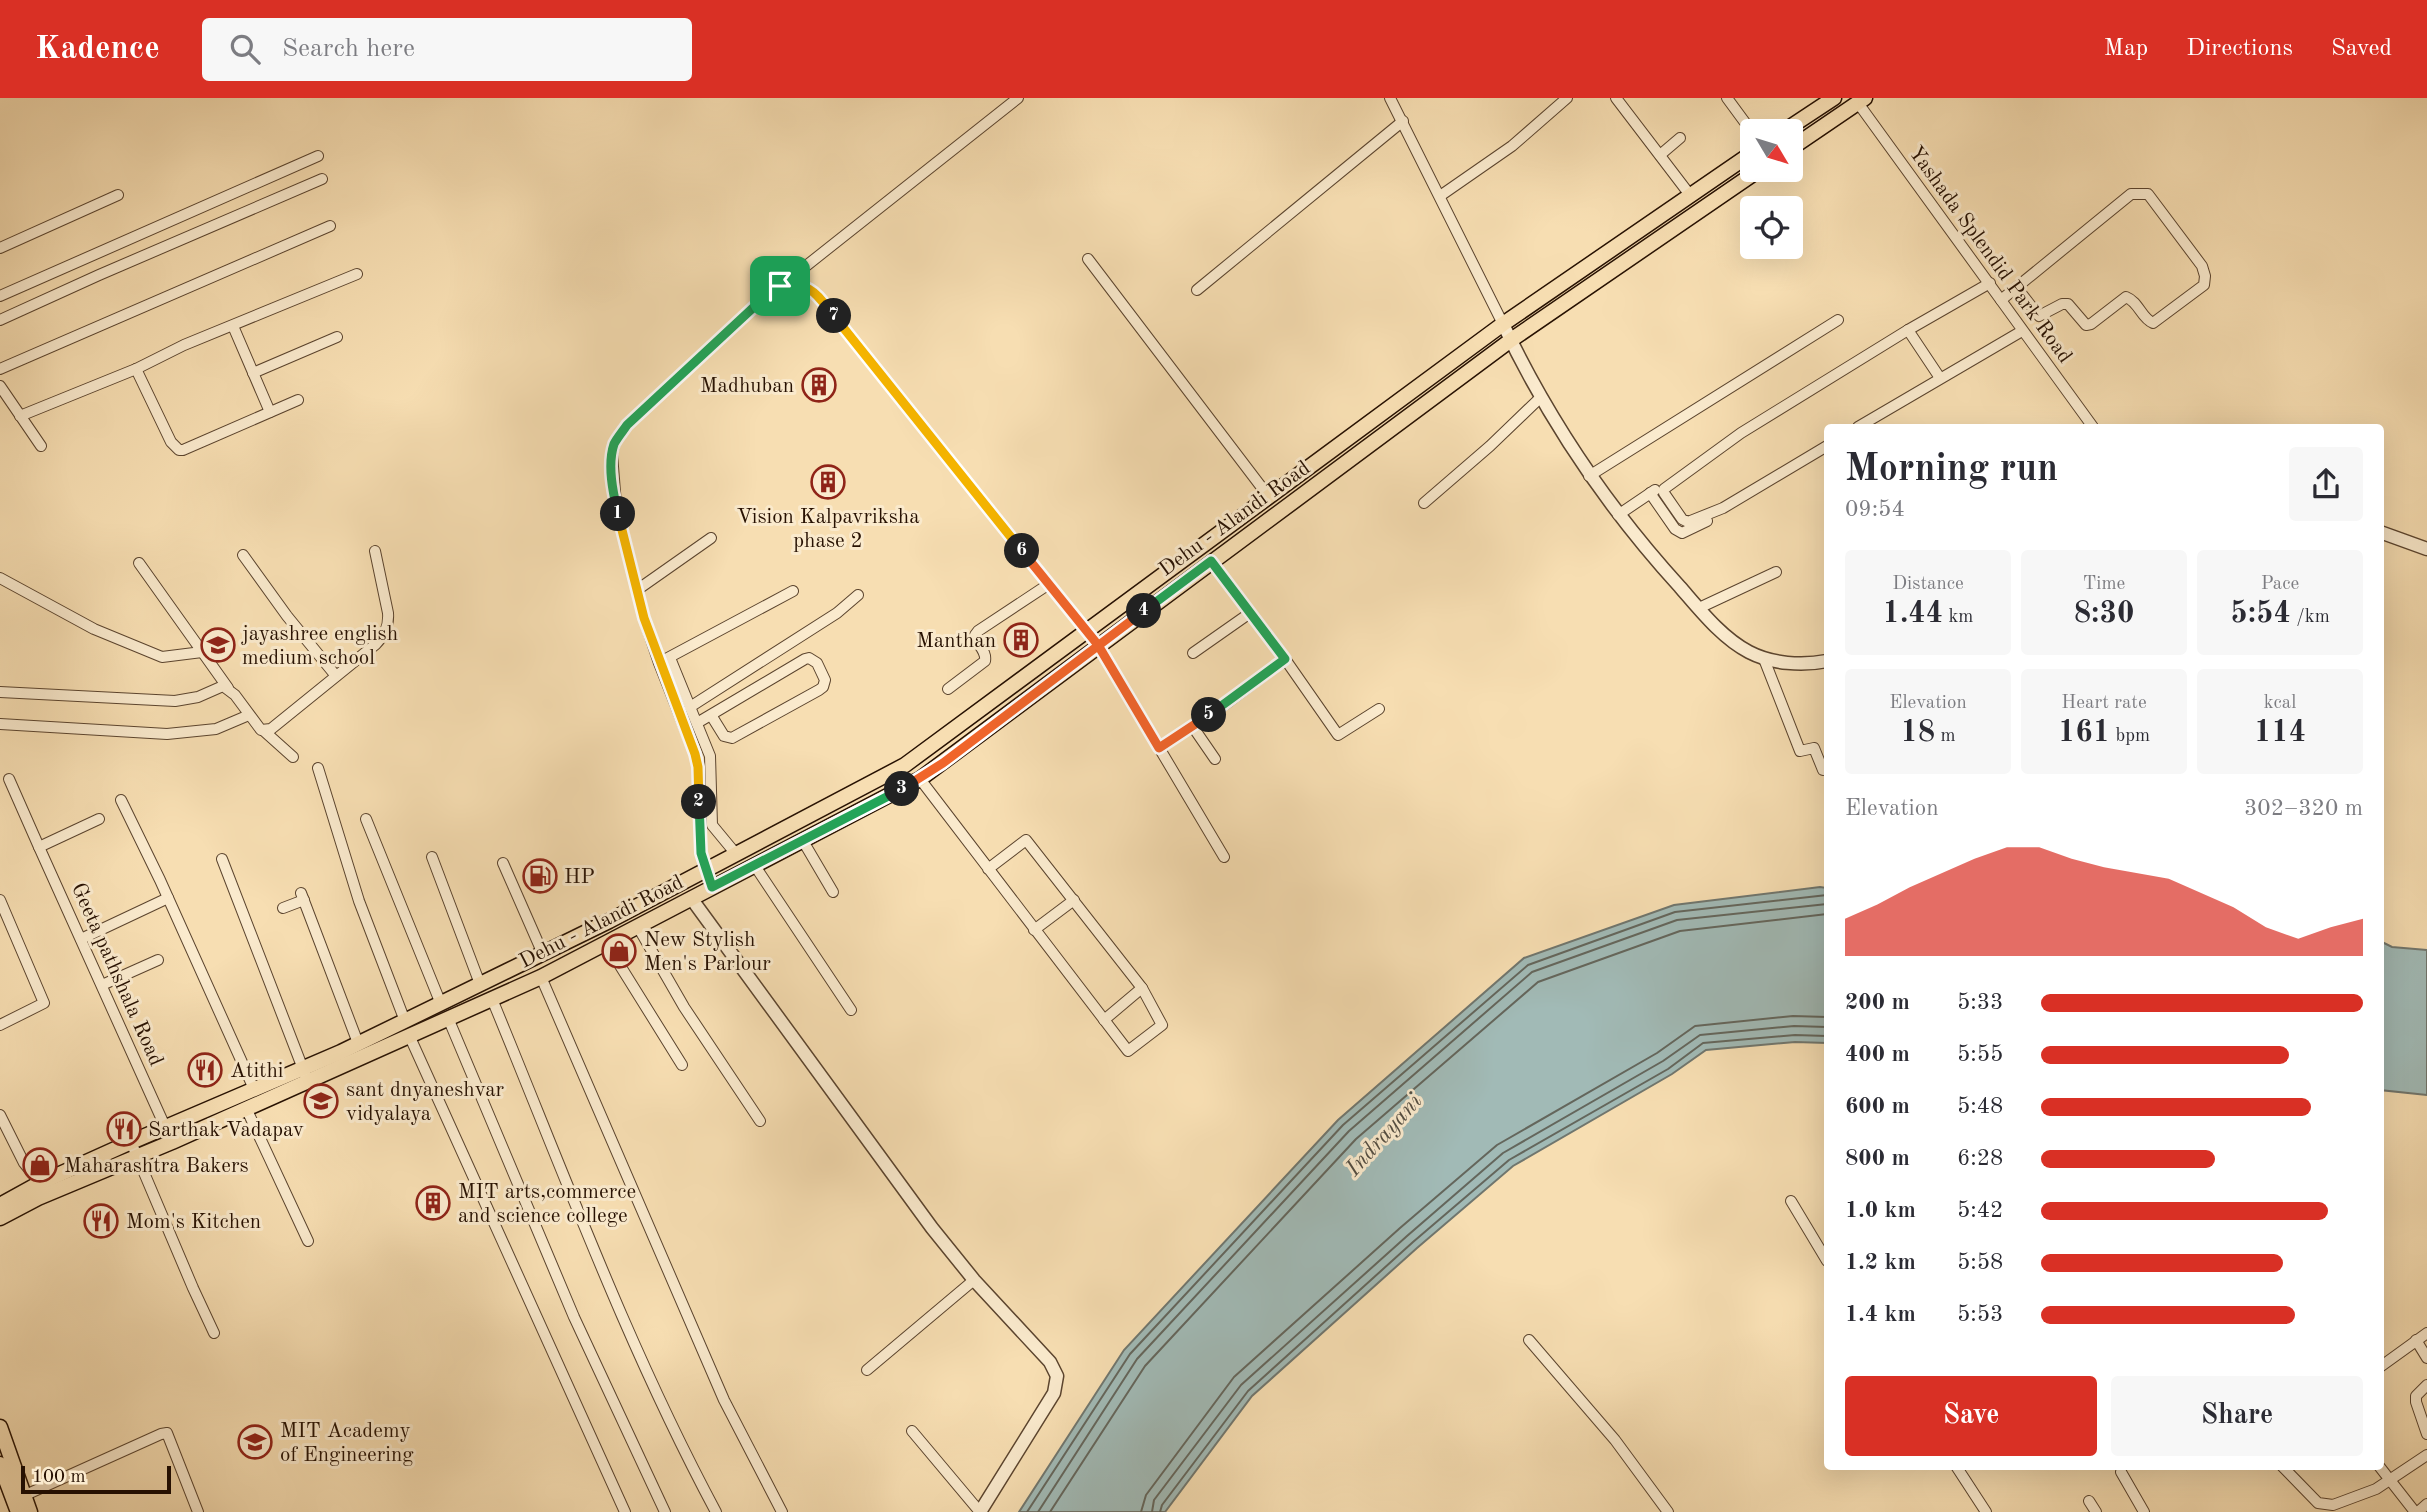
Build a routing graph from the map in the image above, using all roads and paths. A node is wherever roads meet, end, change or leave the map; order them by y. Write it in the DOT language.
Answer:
graph roads {
  1 [pos="1018,98"];
  2 [pos="1390,98"];
  3 [pos="1567,98"];
  4 [pos="1616,98"];
  5 [pos="1727,98"];
  6 [pos="1834,98"];
  7 [pos="1861,100"];
  8 [pos="1742,119"];
  9 [pos="1802,119"];
  10 [pos="1403,121"];
  11 [pos="1680,138"];
  12 [pos="1803,140"];
  13 [pos="1660,155"];
  14 [pos="318,156"];
  15 [pos="1740,161"];
  16 [pos="322,179"];
  17 [pos="1741,182"];
  18 [pos="118,195"];
  19 [pos="1690,195"];
  20 [pos="1440,196"];
  21 [pos="330,226"];
  22 [pos="0,248"];
  23 [pos="1088,259"];
  24 [pos="358,274"];
  25 [pos="1990,283"];
  26 [pos="780,286"];
  27 [pos="2017,288"];
  28 [pos="1197,290"];
  29 [pos="0,296"];
  30 [pos="2001,300"];
  31 [pos="0,320"];
  32 [pos="1838,320"];
  33 [pos="1503,324"];
  34 [pos="233,326"];
  35 [pos="1908,330"];
  36 [pos="2022,331"];
  37 [pos="337,337"];
  38 [pos="1511,340"];
  39 [pos="0,369"];
  40 [pos="136,369"];
  41 [pos="253,373"];
  42 [pos="1940,378"];
  43 [pos="0,386"];
  44 [pos="1542,397"];
  45 [pos="298,400"];
  46 [pos="270,412"];
  47 [pos="20,416"];
  48 [pos="1863,424"];
  49 [pos="2091,424"];
  50 [pos="41,446"];
  51 [pos="1824,448"];
  52 [pos="1589,476"];
  53 [pos="1269,497"];
  54 [pos="1424,503"];
  55 [pos="1723,508"];
  56 [pos="1618,515"];
  57 [pos="2384,533"];
  58 [pos="711,538"];
  59 [pos="2427,549"];
  60 [pos="375,551"];
  61 [pos="243,555"];
  62 [pos="1211,561"];
  63 [pos="139,564"];
  64 [pos="1776,572"];
  65 [pos="0,578"];
  66 [pos="1048,584"];
  67 [pos="637,590"];
  68 [pos="793,591"];
  69 [pos="858,595"];
  70 [pos="1699,608"];
  71 [pos="1250,613"];
  72 [pos="1087,631"];
  73 [pos="1098,645"];
  74 [pos="202,652"];
  75 [pos="1194,653"];
  76 [pos="670,658"];
  77 [pos="1285,659"];
  78 [pos="1764,659"];
  79 [pos="1824,661"];
  80 [pos="659,663"];
  81 [pos="336,676"];
  82 [pos="228,688"];
  83 [pos="948,689"];
  84 [pos="0,692"];
  85 [pos="691,707"];
  86 [pos="1378,709"];
  87 [pos="249,715"];
  88 [pos="711,715"];
  89 [pos="697,723"];
  90 [pos="0,724"];
  91 [pos="1193,727"];
  92 [pos="264,731"];
  93 [pos="1159,748"];
  94 [pos="293,757"];
  95 [pos="1215,759"];
  96 [pos="318,768"];
  97 [pos="1823,770"];
  98 [pos="9,779"];
  99 [pos="920,779"];
  100 [pos="121,800"];
  101 [pos="99,819"];
  102 [pos="366,820"];
  103 [pos="803,841"];
  104 [pos="39,847"];
  105 [pos="736,854"];
  106 [pos="432,857"];
  107 [pos="1224,857"];
  108 [pos="222,859"];
  109 [pos="503,863"];
  110 [pos="755,866"];
  111 [pos="988,869"];
  112 [pos="705,870"];
  113 [pos="712,887"];
  114 [pos="833,892"];
  115 [pos="168,898"];
  116 [pos="691,898"];
  117 [pos="0,900"];
  118 [pos="1074,900"];
  119 [pos="283,908"];
  120 [pos="638,927"];
  121 [pos="1034,930"];
  122 [pos="81,939"];
  123 [pos="606,943"];
  124 [pos="543,954"];
  125 [pos="158,960"];
  126 [pos="541,977"];
  127 [pos="480,984"];
  128 [pos="102,985"];
  129 [pos="1142,988"];
  130 [pos="492,999"];
  131 [pos="441,1003"];
  132 [pos="851,1010"];
  133 [pos="449,1018"];
  134 [pos="1104,1020"];
  135 [pos="405,1021"];
  136 [pos="0,1025"];
  137 [pos="409,1035"];
  138 [pos="358,1043"];
  139 [pos="682,1065"];
  140 [pos="305,1074"];
  141 [pos="254,1089"];
  142 [pos="246,1108"];
  143 [pos="0,1115"];
  144 [pos="760,1121"];
  145 [pos="165,1128"];
  146 [pos="172,1142"];
  147 [pos="134,1149"];
  148 [pos="40,1183"];
  149 [pos="1791,1201"];
  150 [pos="0,1205"];
  151 [pos="0,1218"];
  152 [pos="308,1241"];
  153 [pos="1824,1256"];
  154 [pos="974,1280"];
  155 [pos="214,1333"];
  156 [pos="2427,1333"];
  157 [pos="1529,1340"];
  158 [pos="2417,1340"];
  159 [pos="2427,1358"];
  160 [pos="2384,1364"];
  161 [pos="867,1370"];
  162 [pos="2427,1385"];
  163 [pos="0,1427"];
  164 [pos="912,1431"];
  165 [pos="2427,1434"];
  166 [pos="2427,1455"];
  167 [pos="0,1464"];
  168 [pos="1959,1470"];
  169 [pos="2286,1470"];
  170 [pos="2382,1470"];
  171 [pos="2120,1472"];
  172 [pos="2390,1480"];
  173 [pos="2089,1501"];
  174 [pos="19,1502"];
  175 [pos="2427,1504"];
  176 [pos="30,1512"];
  177 [pos="198,1512"];
  178 [pos="625,1512"];
  179 [pos="665,1512"];
  180 [pos="716,1512"];
  181 [pos="782,1512"];
  182 [pos="980,1512"];
  183 [pos="1668,1512"];
  184 [pos="1986,1512"];
  185 [pos="2095,1512"];
  186 [pos="2144,1512"];
  187 [pos="2417,1512"];
  1 -- 26 [label="street"];
  2 -- 10 [label="street"];
  3 -- 20 [label="street"];
  4 -- 13 [label="street"];
  5 -- 8 [label="street"];
  6 -- 9 [label="main road"];
  7 -- 12 [label="main road"];
  7 -- 25 [label="street, Yashada Splendid Park Road"];
  10 -- 20 [label="street"];
  10 -- 28 [label="street"];
  11 -- 13 [label="street"];
  13 -- 19 [label="street"];
  14 -- 29 [label="street"];
  15 -- 19 [label="main road, Dehu - Alandi Road"];
  16 -- 31 [label="street"];
  17 -- 38 [label="main road, Dehu - Alandi Road"];
  18 -- 22 [label="street"];
  19 -- 33 [label="main road, Dehu - Alandi Road"];
  20 -- 33 [label="street"];
  21 -- 39 [label="street"];
  23 -- 53 [label="street"];
  24 -- 34 [label="street"];
  25 -- 30 [label="street, Yashada Splendid Park Road"];
  25 -- 35 [label="street"];
  26 -- 66 [label="street"];
  26 -- 67 [label="street"];
  27 -- 27 [label="street"];
  27 -- 30 [label="street"];
  30 -- 36 [label="street, Yashada Splendid Park Road"];
  32 -- 52 [label="street"];
  33 -- 38 [label="street"];
  33 -- 53 [label="main road, Dehu - Alandi Road"];
  34 -- 40 [label="street"];
  34 -- 41 [label="street"];
  35 -- 42 [label="street"];
  35 -- 55 [label="street"];
  36 -- 42 [label="street"];
  36 -- 49 [label="street, Yashada Splendid Park Road"];
  37 -- 41 [label="street"];
  38 -- 44 [label="street"];
  38 -- 62 [label="main road, Dehu - Alandi Road"];
  40 -- 46 [label="street"];
  40 -- 47 [label="street"];
  41 -- 46 [label="street"];
  42 -- 48 [label="street"];
  43 -- 47 [label="street"];
  44 -- 52 [label="street"];
  44 -- 54 [label="street"];
  45 -- 46 [label="street"];
  47 -- 50 [label="street"];
  51 -- 55 [label="street"];
  52 -- 56 [label="street"];
  53 -- 72 [label="main road, Dehu - Alandi Road"];
  55 -- 56 [label="street"];
  56 -- 70 [label="street"];
  57 -- 59 [label="street"];
  58 -- 67 [label="street"];
  60 -- 81 [label="street"];
  61 -- 81 [label="street"];
  62 -- 71 [label="street"];
  62 -- 73 [label="main road, Dehu - Alandi Road"];
  63 -- 74 [label="street"];
  64 -- 70 [label="street"];
  65 -- 74 [label="street"];
  66 -- 72 [label="street"];
  66 -- 83 [label="street"];
  67 -- 80 [label="street"];
  68 -- 76 [label="street"];
  69 -- 85 [label="street"];
  70 -- 78 [label="street"];
  71 -- 75 [label="street"];
  71 -- 77 [label="street"];
  72 -- 73 [label="street"];
  72 -- 105 [label="main road, Dehu - Alandi Road"];
  73 -- 93 [label="street"];
  73 -- 99 [label="main road, Dehu - Alandi Road"];
  74 -- 82 [label="street"];
  76 -- 80 [label="street"];
  76 -- 85 [label="street"];
  77 -- 86 [label="street"];
  77 -- 91 [label="street"];
  78 -- 79 [label="street"];
  78 -- 97 [label="street"];
  80 -- 112 [label="street"];
  81 -- 92 [label="street"];
  82 -- 84 [label="street"];
  82 -- 87 [label="street"];
  85 -- 89 [label="street"];
  87 -- 90 [label="street"];
  87 -- 92 [label="street"];
  88 -- 88 [label="street"];
  88 -- 89 [label="street"];
  89 -- 105 [label="street"];
  91 -- 93 [label="street"];
  91 -- 95 [label="street"];
  92 -- 94 [label="street"];
  93 -- 107 [label="street"];
  96 -- 135 [label="street"];
  98 -- 104 [label="street, Geeta pathshala Road"];
  99 -- 103 [label="main road, Dehu - Alandi Road"];
  99 -- 111 [label="street"];
  100 -- 115 [label="street"];
  101 -- 104 [label="street"];
  102 -- 131 [label="street"];
  103 -- 110 [label="main road, Dehu - Alandi Road"];
  103 -- 114 [label="street"];
  104 -- 122 [label="street, Geeta pathshala Road"];
  105 -- 112 [label="main road, Dehu - Alandi Road"];
  106 -- 127 [label="street"];
  108 -- 140 [label="street"];
  109 -- 124 [label="street"];
  110 -- 113 [label="main road, Dehu - Alandi Road"];
  110 -- 132 [label="street"];
  111 -- 118 [label="street"];
  111 -- 121 [label="street"];
  112 -- 113 [label="street"];
  112 -- 124 [label="main road, Dehu - Alandi Road"];
  113 -- 116 [label="main road, Dehu - Alandi Road"];
  115 -- 122 [label="street"];
  115 -- 141 [label="street"];
  116 -- 120 [label="main road, Dehu - Alandi Road"];
  116 -- 154 [label="street"];
  117 -- 136 [label="street"];
  118 -- 121 [label="street"];
  118 -- 129 [label="street"];
  119 -- 138 [label="street"];
  120 -- 123 [label="main road, Dehu - Alandi Road"];
  120 -- 144 [label="street"];
  121 -- 134 [label="street"];
  122 -- 128 [label="street, Geeta pathshala Road"];
  123 -- 126 [label="main road, Dehu - Alandi Road"];
  123 -- 139 [label="street"];
  124 -- 127 [label="main road, Dehu - Alandi Road"];
  125 -- 128 [label="street"];
  126 -- 130 [label="main road, Dehu - Alandi Road"];
  126 -- 181 [label="street"];
  127 -- 131 [label="main road, Dehu - Alandi Road"];
  128 -- 145 [label="street, Geeta pathshala Road"];
  129 -- 134 [label="street"];
  129 -- 134 [label="street"];
  130 -- 133 [label="main road, Dehu - Alandi Road"];
  130 -- 180 [label="street"];
  131 -- 135 [label="main road, Dehu - Alandi Road"];
  133 -- 137 [label="main road, Dehu - Alandi Road"];
  133 -- 179 [label="street"];
  135 -- 138 [label="main road, Dehu - Alandi Road"];
  137 -- 140 [label="main road, Dehu - Alandi Road"];
  137 -- 178 [label="street"];
  138 -- 140 [label="main road, Dehu - Alandi Road"];
  140 -- 141 [label="main road, Dehu - Alandi Road"];
  140 -- 142 [label="main road, Dehu - Alandi Road"];
  141 -- 145 [label="main road, Dehu - Alandi Road"];
  142 -- 146 [label="main road, Dehu - Alandi Road"];
  142 -- 152 [label="street"];
  143 -- 148 [label="street"];
  145 -- 146 [label="street, Geeta pathshala Road"];
  145 -- 147 [label="main road, Dehu - Alandi Road"];
  146 -- 147 [label="main road, Dehu - Alandi Road"];
  147 -- 148 [label="main road, Dehu - Alandi Road"];
  147 -- 151 [label="main road, Dehu - Alandi Road"];
  147 -- 155 [label="street"];
  148 -- 150 [label="main road, Dehu - Alandi Road"];
  149 -- 153 [label="street"];
  154 -- 161 [label="street"];
  154 -- 182 [label="street"];
  156 -- 158 [label="street"];
  157 -- 183 [label="street"];
  158 -- 159 [label="street"];
  158 -- 160 [label="street"];
  162 -- 165 [label="street"];
  163 -- 174 [label="main road"];
  164 -- 182 [label="street"];
  166 -- 172 [label="street"];
  167 -- 174 [label="main road"];
  168 -- 184 [label="street"];
  169 -- 172 [label="street"];
  170 -- 172 [label="street"];
  171 -- 186 [label="street"];
  172 -- 187 [label="street"];
  173 -- 185 [label="street"];
  174 -- 176 [label="main road"];
  174 -- 177 [label="street"];
  175 -- 187 [label="street"];
}
